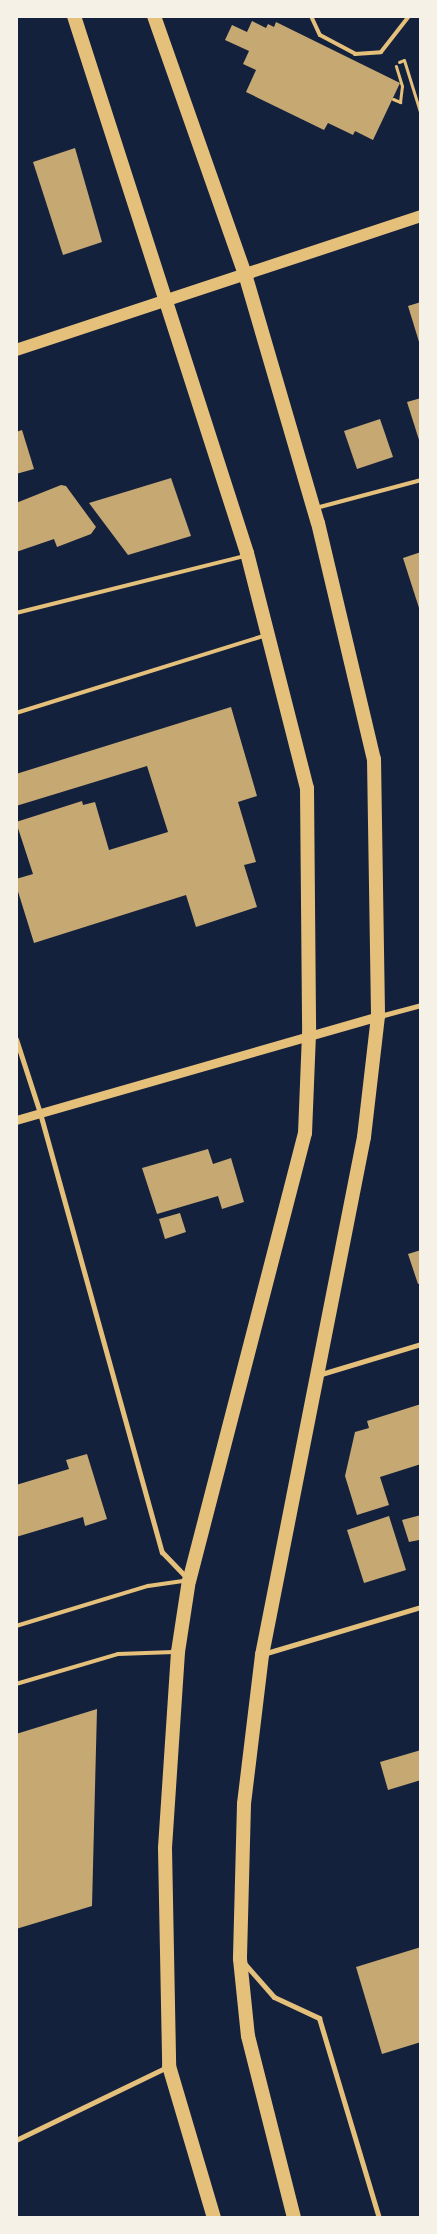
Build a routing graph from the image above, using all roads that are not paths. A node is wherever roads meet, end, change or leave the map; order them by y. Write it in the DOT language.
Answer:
graph roads {
  1 [pos="74,16"];
  2 [pos="154,16"];
  3 [pos="311,16"];
  4 [pos="409,16"];
  5 [pos="421,216"];
  6 [pos="245,274"];
  7 [pos="166,299"];
  8 [pos="16,350"];
  9 [pos="421,480"];
  10 [pos="314,509"];
  11 [pos="248,556"];
  12 [pos="16,613"];
  13 [pos="268,634"];
  14 [pos="16,713"];
  15 [pos="421,1005"];
  16 [pos="378,1016"];
  17 [pos="309,1034"];
  18 [pos="16,1039"];
  19 [pos="40,1112"];
  20 [pos="16,1120"];
  21 [pos="421,1344"];
  22 [pos="316,1376"];
  23 [pos="189,1580"];
  24 [pos="421,1608"];
  25 [pos="16,1626"];
  26 [pos="178,1652"];
  27 [pos="262,1655"];
  28 [pos="16,1684"];
  29 [pos="240,1959"];
  30 [pos="169,2066"];
  31 [pos="16,2140"];
  32 [pos="214,2218"];
  33 [pos="294,2218"];
  34 [pos="380,2218"];
  1 -- 7 [label="highway"];
  2 -- 6 [label="highway"];
  3 -- 4 [label="lane"];
  5 -- 6 [label="main road"];
  6 -- 7 [label="main road"];
  6 -- 10 [label="highway"];
  7 -- 8 [label="main road"];
  7 -- 11 [label="highway"];
  9 -- 10 [label="lane"];
  10 -- 16 [label="highway"];
  11 -- 12 [label="lane"];
  11 -- 13 [label="highway"];
  13 -- 14 [label="lane"];
  13 -- 17 [label="highway"];
  15 -- 16 [label="street"];
  16 -- 17 [label="street"];
  16 -- 22 [label="highway"];
  17 -- 19 [label="street"];
  17 -- 23 [label="highway"];
  18 -- 19 [label="street"];
  19 -- 20 [label="street"];
  19 -- 23 [label="street"];
  21 -- 22 [label="street"];
  22 -- 27 [label="highway"];
  23 -- 25 [label="lane"];
  23 -- 26 [label="highway"];
  24 -- 27 [label="street"];
  26 -- 28 [label="lane"];
  26 -- 30 [label="highway"];
  27 -- 29 [label="highway"];
  29 -- 33 [label="highway"];
  29 -- 34 [label="street"];
  30 -- 31 [label="street"];
  30 -- 32 [label="highway"];
}
